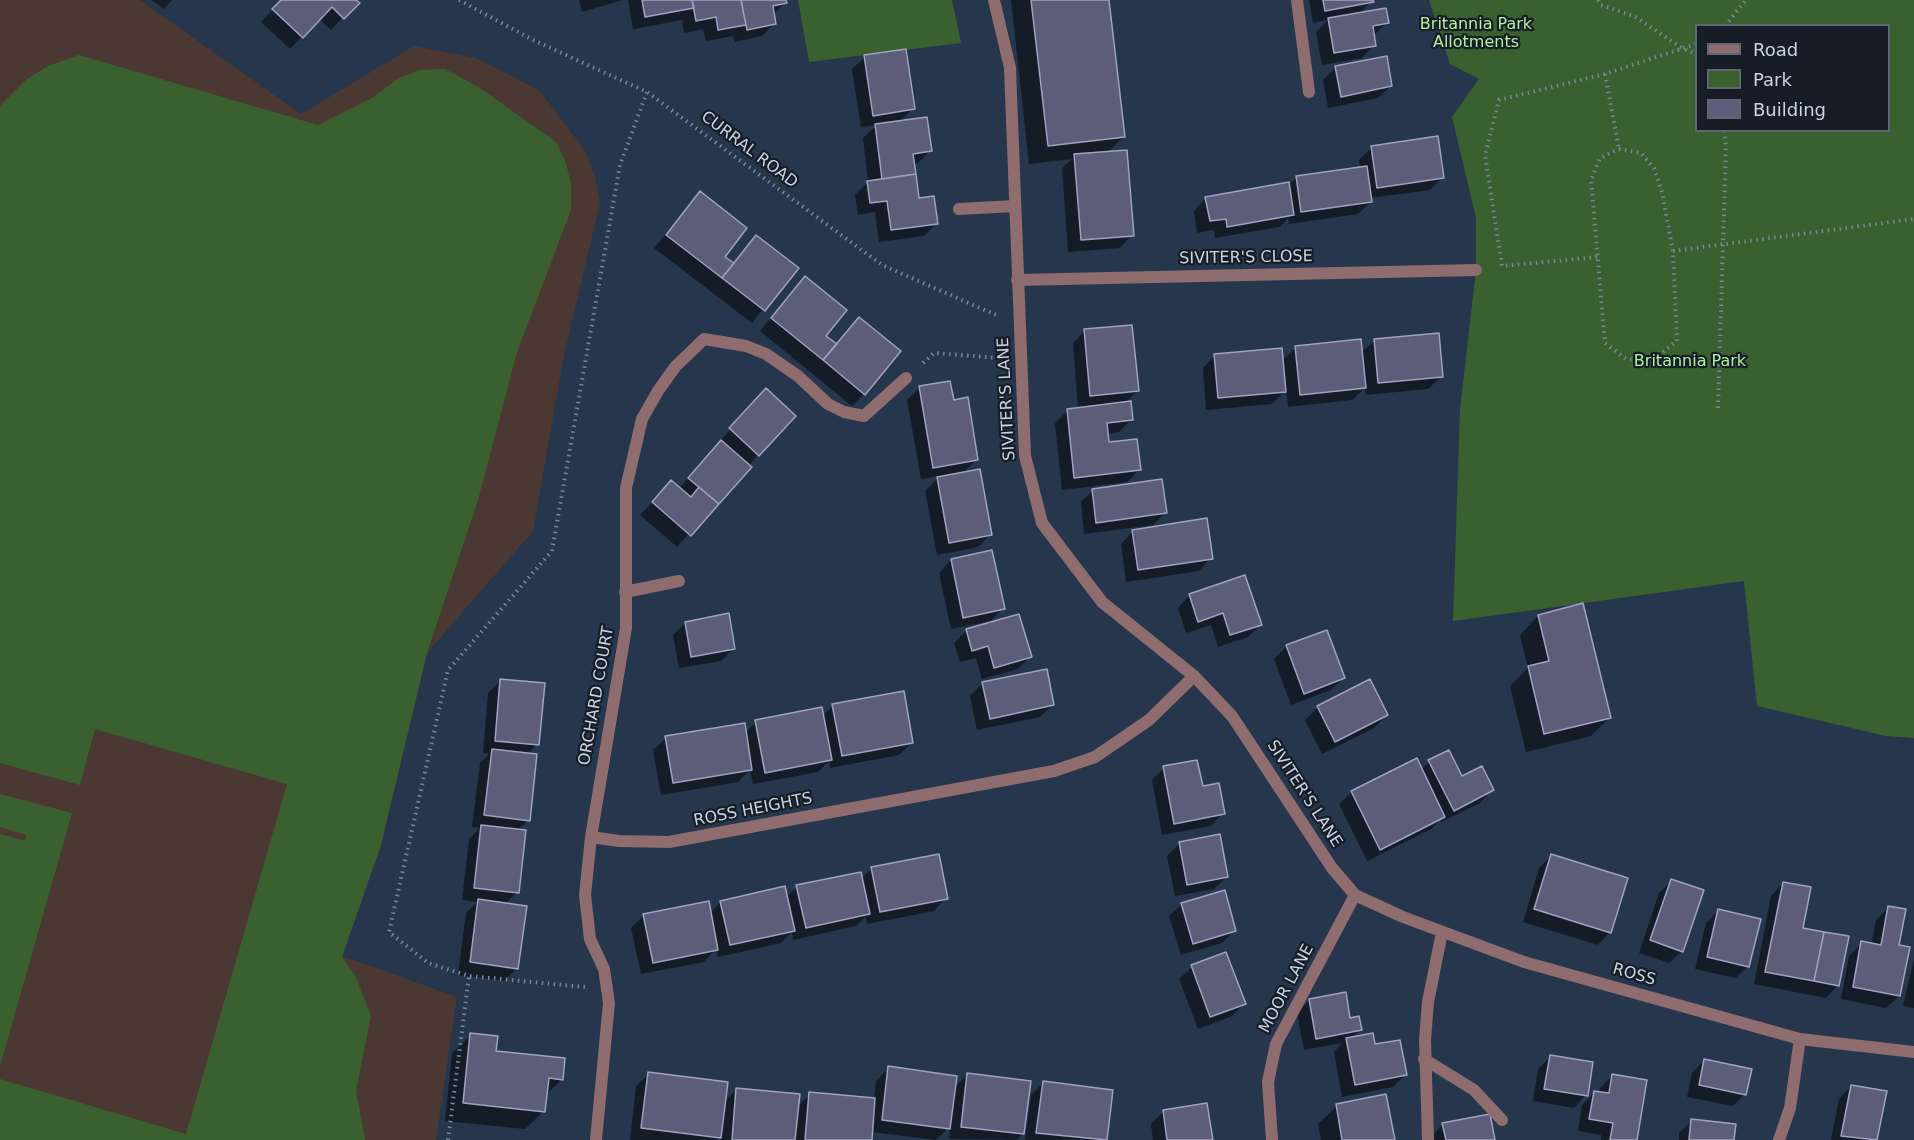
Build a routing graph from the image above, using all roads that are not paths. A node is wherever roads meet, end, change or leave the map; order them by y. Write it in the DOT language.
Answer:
graph roads {
  1 [pos="994,0"];
  2 [pos="1297,0"];
  3 [pos="1309,92"];
  4 [pos="1015,206"];
  5 [pos="959,209"];
  6 [pos="1476,270"];
  7 [pos="1017,280"];
  8 [pos="906,378"];
  9 [pos="679,582"];
  10 [pos="625,592"];
  11 [pos="1194,676"];
  12 [pos="591,837"];
  13 [pos="1354,895"];
  14 [pos="1442,932"];
  15 [pos="1800,1039"];
  16 [pos="1914,1052"];
  17 [pos="1424,1059"];
  18 [pos="1502,1120"];
  19 [pos="596,1140"];
  20 [pos="1272,1140"];
  21 [pos="1428,1140"];
  22 [pos="1779,1140"];
  1 -- 4 [label="street, SIVITER'S LANE"];
  2 -- 3 [label="street"];
  4 -- 5 [label="street"];
  4 -- 7 [label="street, SIVITER'S LANE"];
  6 -- 7 [label="street, SIVITER'S CLOSE"];
  7 -- 11 [label="street, SIVITER'S LANE"];
  8 -- 10 [label="street, ORCHARD COURT"];
  9 -- 10 [label="street"];
  10 -- 12 [label="street, ORCHARD COURT"];
  11 -- 12 [label="street, ROSS HEIGHTS"];
  11 -- 13 [label="street, SIVITER'S LANE"];
  12 -- 19 [label="street"];
  13 -- 14 [label="street, ROSS"];
  13 -- 20 [label="street, MOOR LANE"];
  14 -- 15 [label="street, ROSS"];
  14 -- 17 [label="street"];
  15 -- 16 [label="street, ROSS"];
  15 -- 22 [label="street"];
  17 -- 18 [label="street"];
  17 -- 21 [label="street"];
}
